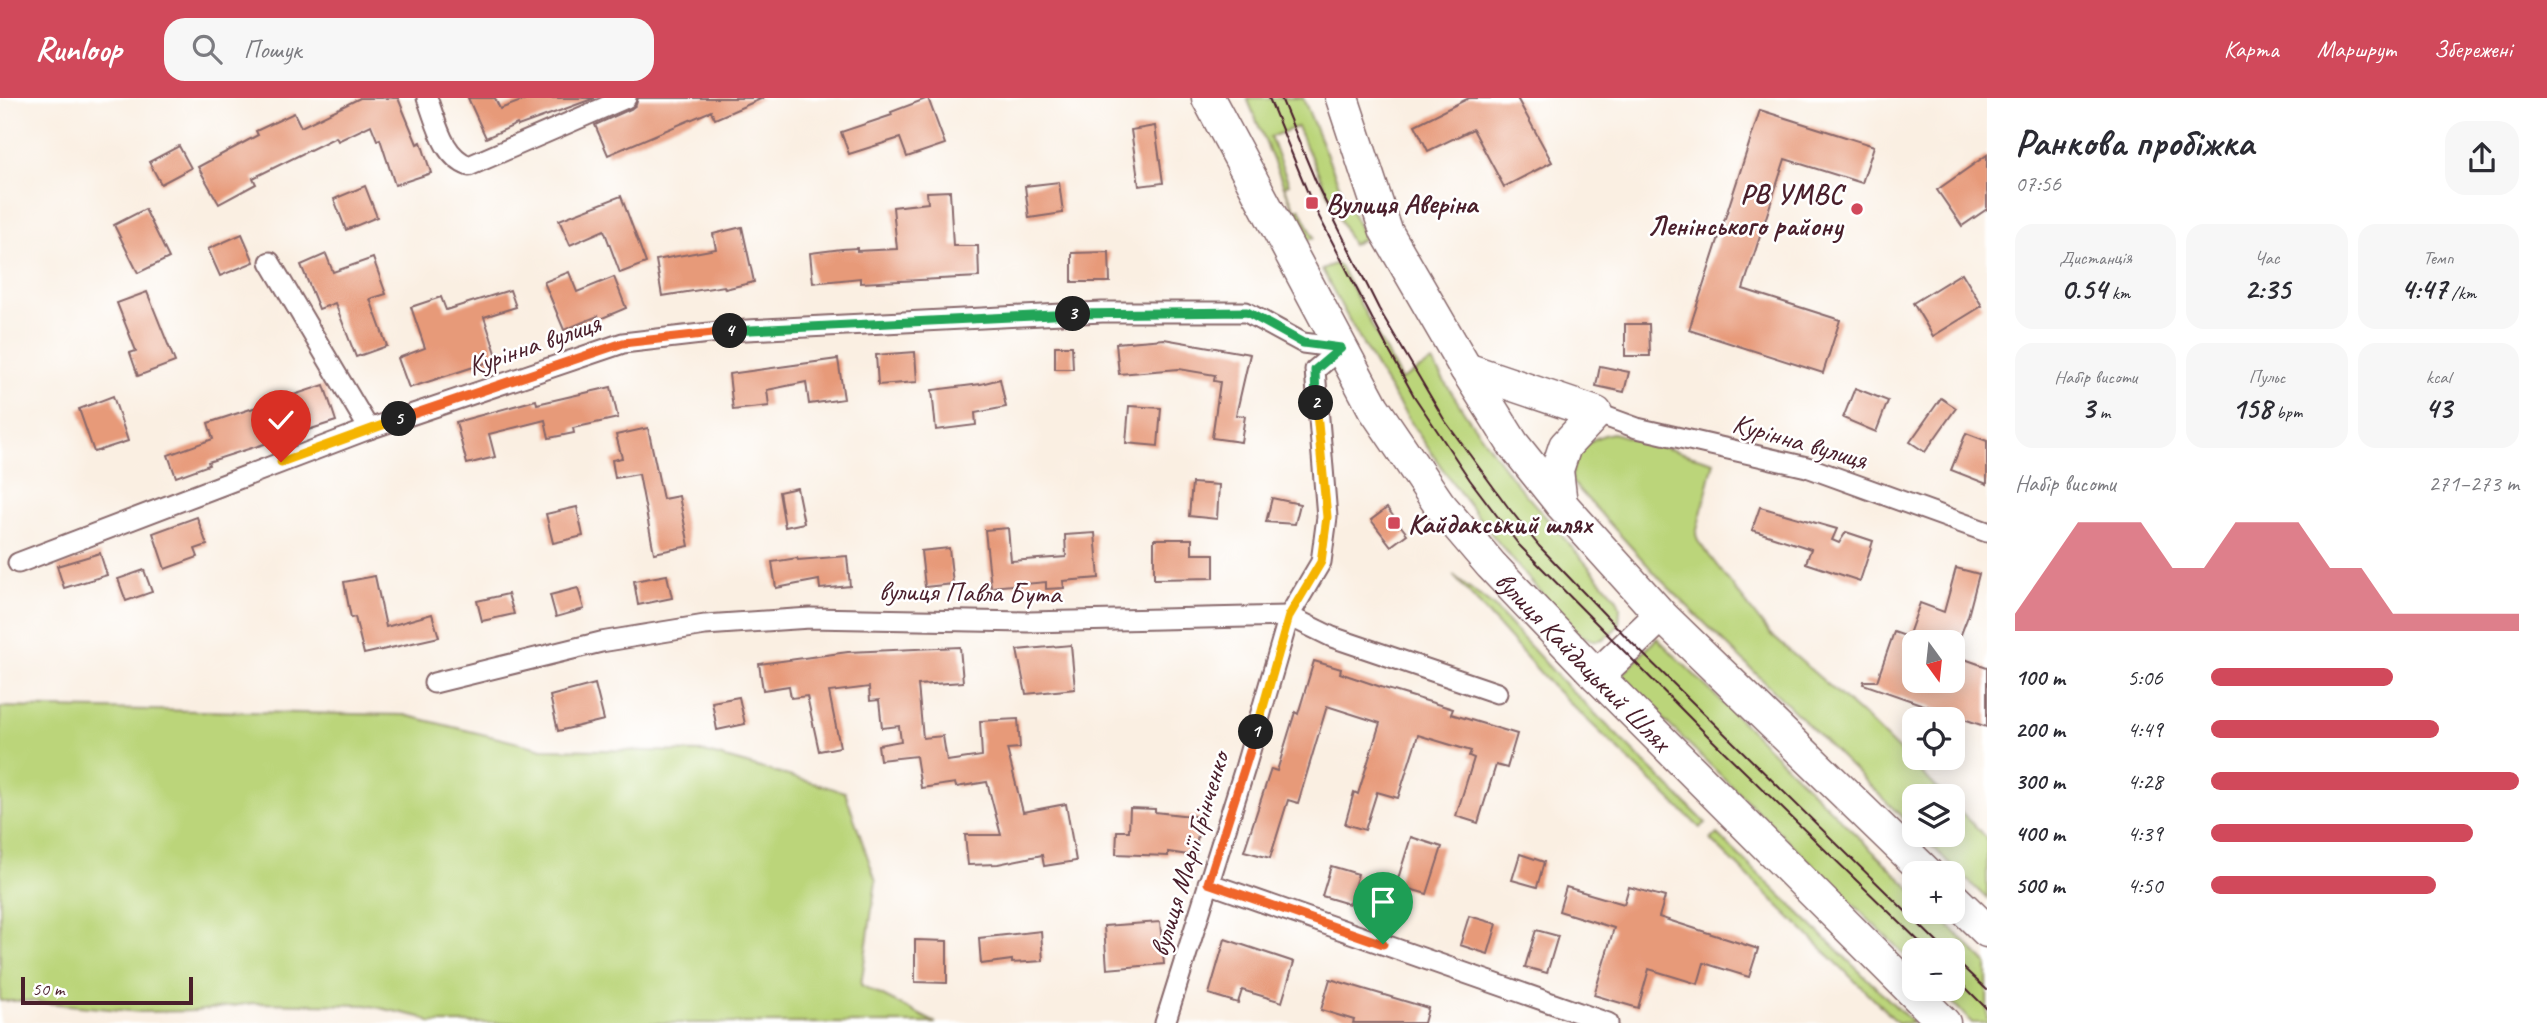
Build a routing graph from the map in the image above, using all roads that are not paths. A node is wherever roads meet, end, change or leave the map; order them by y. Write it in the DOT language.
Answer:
graph roads {
  1 [pos="427,98"];
  2 [pos="626,98"];
  3 [pos="1208,98"];
  4 [pos="1342,98"];
  5 [pos="270,262"];
  6 [pos="1341,348"];
  7 [pos="1466,369"];
  8 [pos="1596,413"];
  9 [pos="369,429"];
  10 [pos="1561,504"];
  11 [pos="1987,532"];
  12 [pos="18,563"];
  13 [pos="1661,615"];
  14 [pos="1289,616"];
  15 [pos="1597,676"];
  16 [pos="434,684"];
  17 [pos="1497,693"];
  18 [pos="1915,861"];
  19 [pos="1208,883"];
  20 [pos="1965,910"];
  21 [pos="1987,931"];
  22 [pos="1165,1023"];
  23 [pos="1608,1023"];
  24 [pos="1944,1023"];
  1 -- 2 [label="street"];
  3 -- 6 [label="highway, вулиця Кайдацький Шлях"];
  4 -- 7 [label="highway"];
  5 -- 9 [label="street"];
  6 -- 9 [label="street, Курінна вулиця"];
  6 -- 14 [label="street, вулиця Марії Грінченко"];
  6 -- 15 [label="highway, вулиця Кайдацький Шлях"];
  7 -- 8 [label="highway"];
  7 -- 10 [label="highway"];
  8 -- 10 [label="highway"];
  8 -- 11 [label="street, Курінна вулиця"];
  9 -- 12 [label="street, Курінна вулиця"];
  10 -- 13 [label="highway"];
  13 -- 15 [label="highway"];
  13 -- 18 [label="highway"];
  14 -- 16 [label="street, вулиця Павла Бута"];
  14 -- 17 [label="street, вулиця Павла Бута"];
  14 -- 19 [label="street, вулиця Марії Грінченко"];
  15 -- 24 [label="highway, вулиця Кайдацький Шлях"];
  19 -- 22 [label="street, вулиця Марії Грінченко"];
  19 -- 23 [label="street"];
  20 -- 21 [label="highway"];
}
